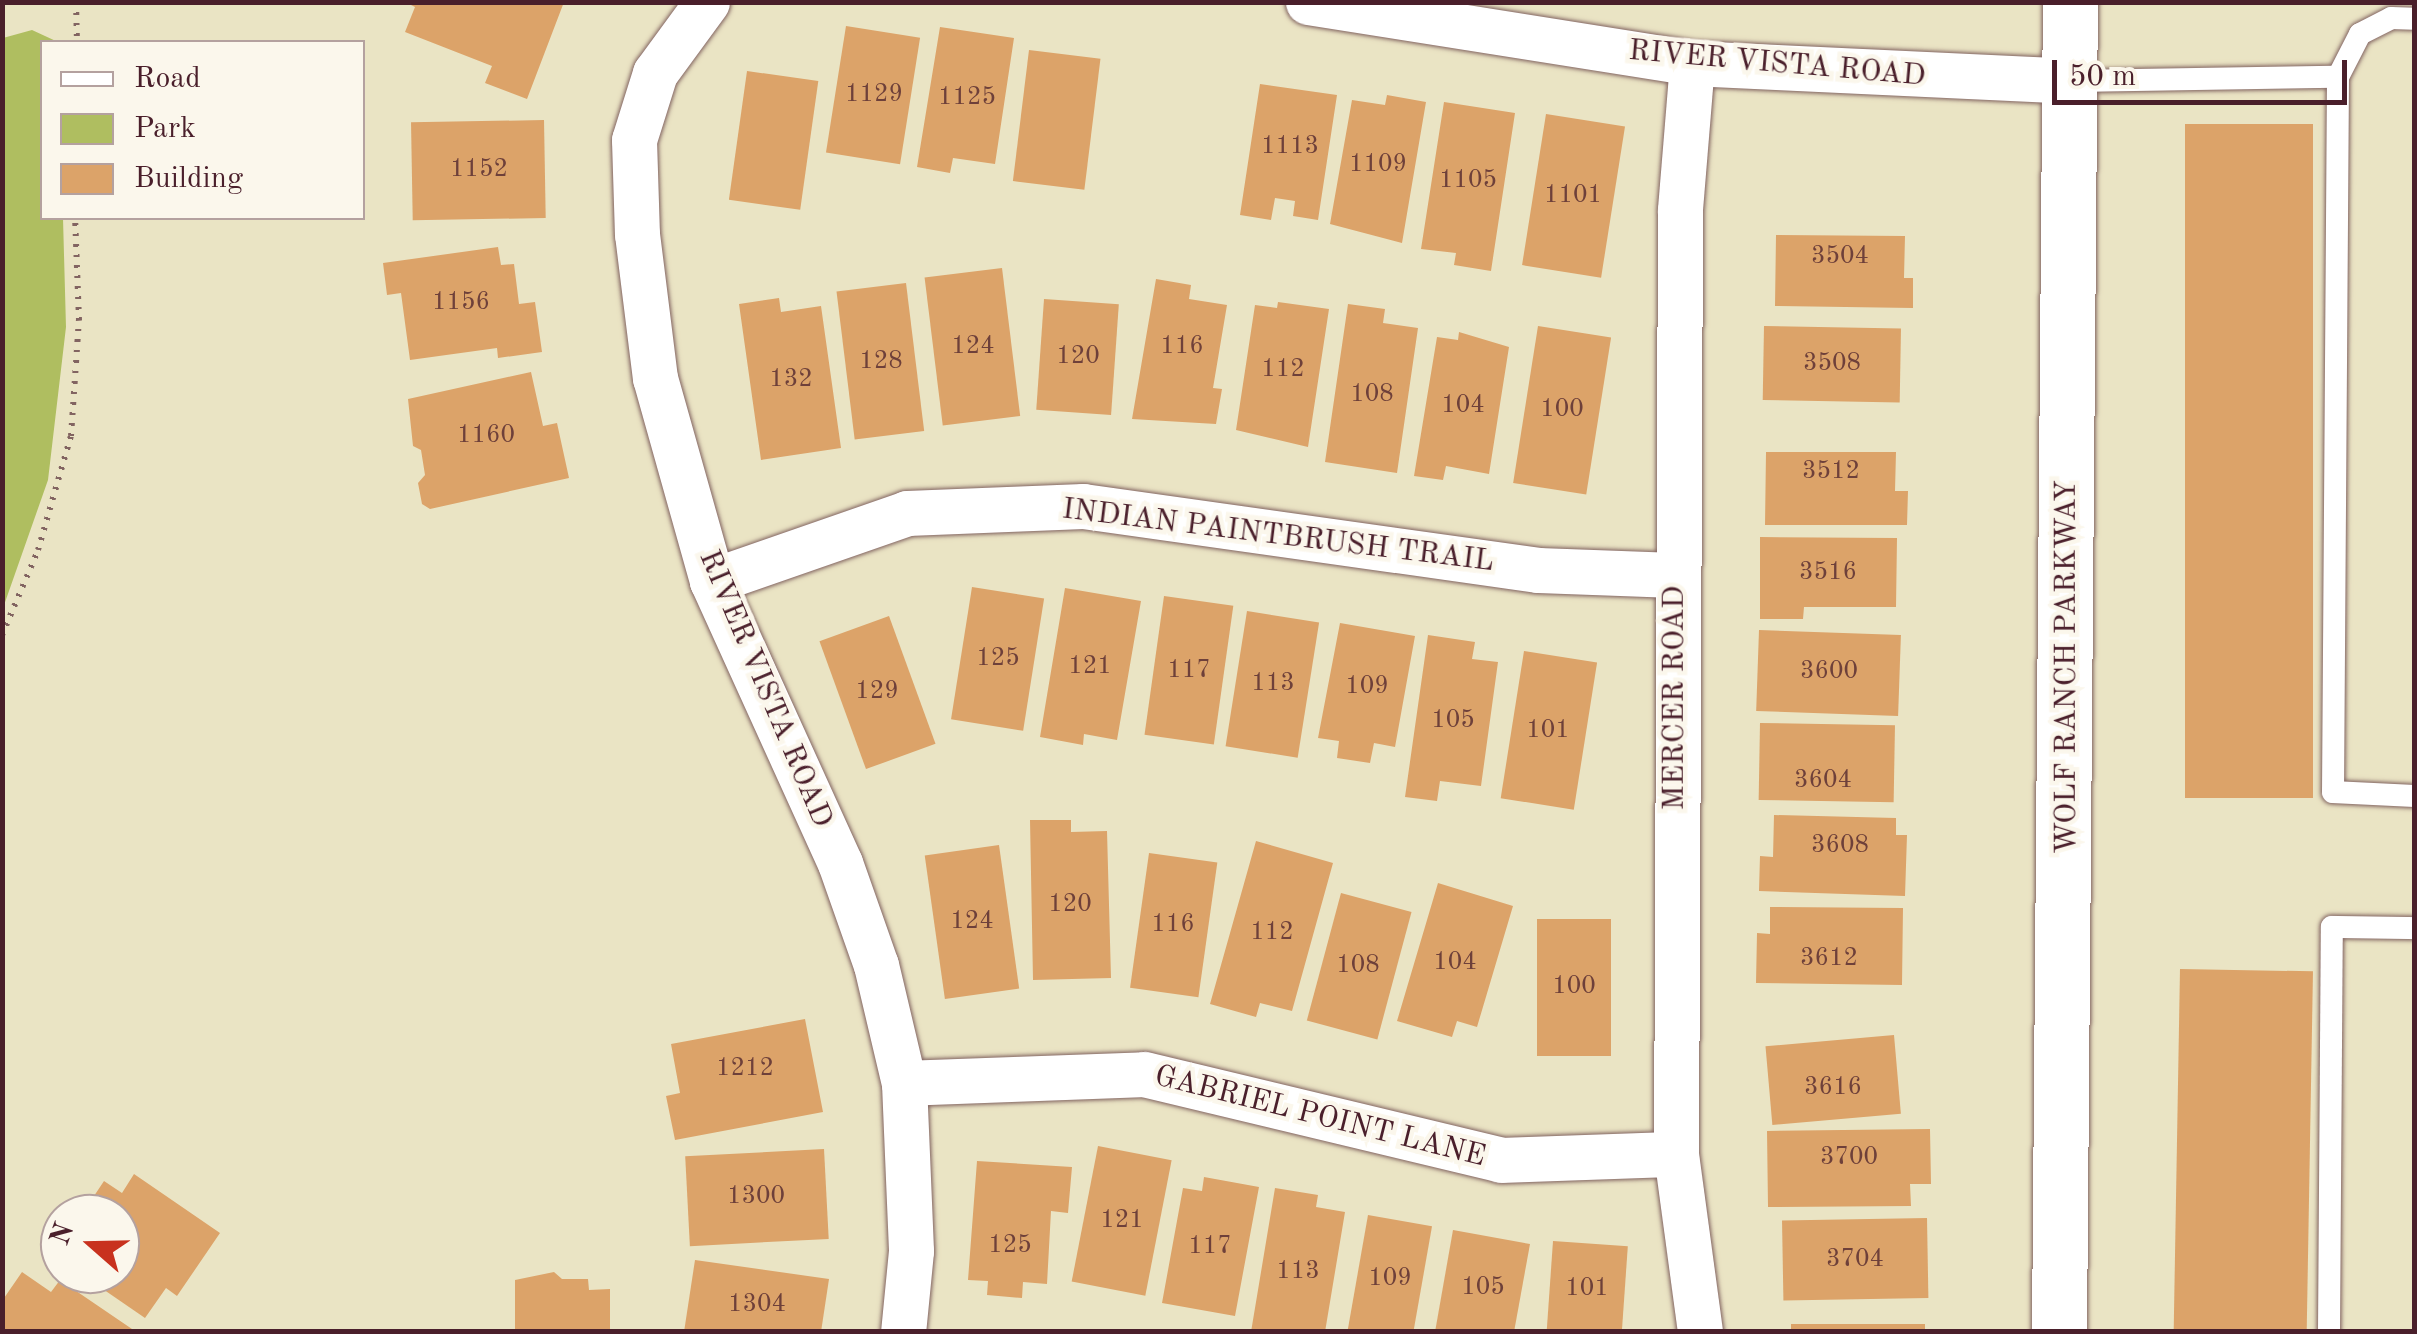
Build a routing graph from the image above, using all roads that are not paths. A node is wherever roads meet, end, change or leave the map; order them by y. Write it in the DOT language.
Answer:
graph roads {
  1 [pos="708,2"];
  2 [pos="1308,2"];
  3 [pos="2070,2"];
  4 [pos="2414,18"];
  5 [pos="1692,62"];
  6 [pos="2338,77"];
  7 [pos="2069,81"];
  8 [pos="1675,576"];
  9 [pos="712,581"];
  10 [pos="2414,796"];
  11 [pos="2414,928"];
  12 [pos="904,1083"];
  13 [pos="1676,1154"];
  14 [pos="904,1332"];
  15 [pos="1700,1332"];
  16 [pos="2059,1332"];
  17 [pos="2329,1332"];
  1 -- 9 [label="street, RIVER VISTA ROAD"];
  2 -- 5 [label="street, RIVER VISTA ROAD"];
  3 -- 7 [label="street, WOLF RANCH PARKWAY"];
  4 -- 6 [label="lane"];
  5 -- 7 [label="street, RIVER VISTA ROAD"];
  5 -- 8 [label="street, MERCER ROAD"];
  6 -- 7 [label="lane"];
  6 -- 10 [label="lane"];
  7 -- 16 [label="street, WOLF RANCH PARKWAY"];
  8 -- 9 [label="street, INDIAN PAINTBRUSH TRAIL"];
  8 -- 13 [label="street, MERCER ROAD"];
  9 -- 12 [label="street, RIVER VISTA ROAD"];
  11 -- 17 [label="lane"];
  12 -- 13 [label="street, GABRIEL POINT LANE"];
  12 -- 14 [label="street, RIVER VISTA ROAD"];
  13 -- 15 [label="street, MERCER ROAD"];
}
